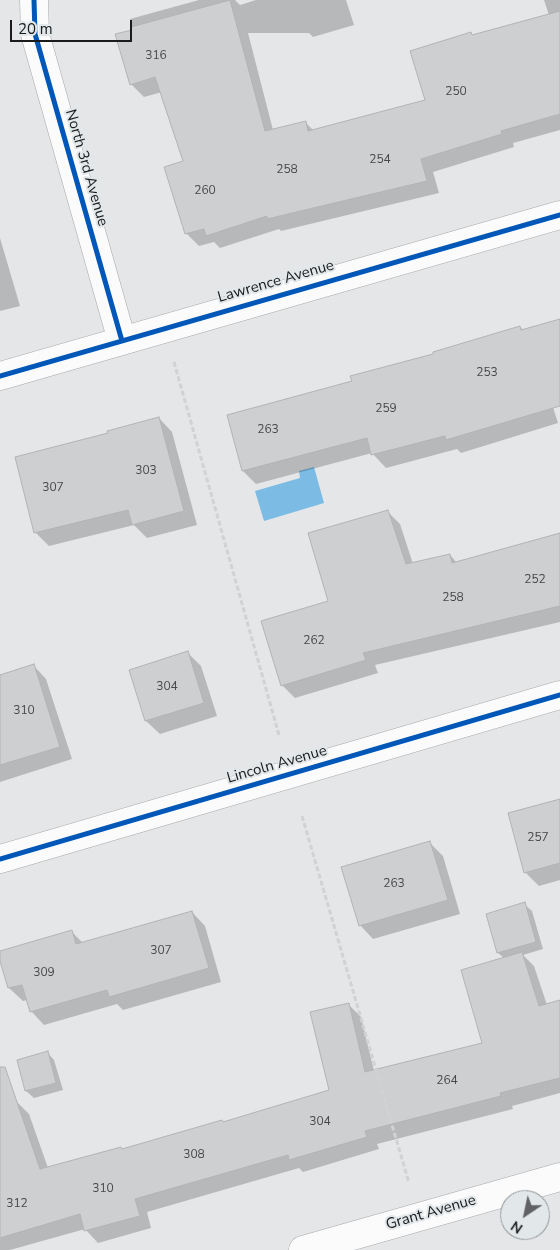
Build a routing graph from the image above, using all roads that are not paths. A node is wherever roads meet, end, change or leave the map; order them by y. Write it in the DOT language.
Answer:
graph roads {
  1 [pos="34,0"];
  2 [pos="560,215"];
  3 [pos="122,341"];
  4 [pos="0,376"];
  5 [pos="560,695"];
  6 [pos="0,859"];
  7 [pos="560,1176"];
  8 [pos="302,1250"];
  1 -- 3 [label="street, North 3rd Avenue"];
  2 -- 3 [label="street, Lawrence Avenue"];
  3 -- 4 [label="street, Lawrence Avenue"];
  5 -- 6 [label="street, Lincoln Avenue"];
  7 -- 8 [label="street, Grant Avenue"];
}
